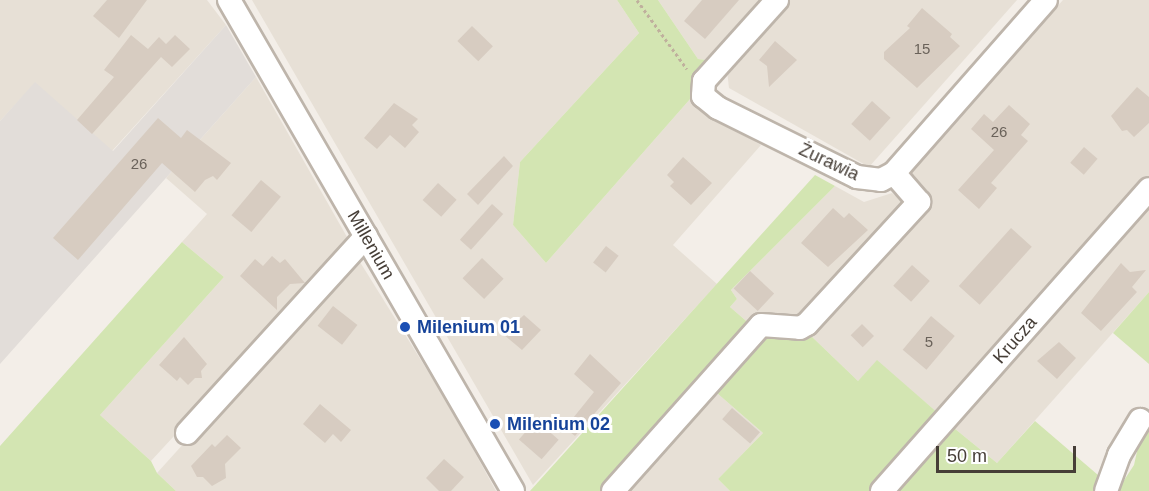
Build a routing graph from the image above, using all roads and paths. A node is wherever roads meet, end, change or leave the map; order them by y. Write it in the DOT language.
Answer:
graph roads {
  1 [pos="229,0"];
  2 [pos="637,0"];
  3 [pos="777,0"];
  4 [pos="1046,0"];
  5 [pos="704,81"];
  6 [pos="894,173"];
  7 [pos="1149,189"];
  8 [pos="366,236"];
  9 [pos="1140,420"];
  10 [pos="187,434"];
  11 [pos="513,491"];
  12 [pos="613,491"];
  13 [pos="882,491"];
  14 [pos="1106,491"];
  1 -- 8 [label="street, Millenium"];
  2 -- 5 [label="path"];
  3 -- 5 [label="street"];
  4 -- 6 [label="street"];
  5 -- 6 [label="street, Żurawia"];
  6 -- 12 [label="street"];
  7 -- 13 [label="street, Krucza"];
  8 -- 10 [label="street"];
  8 -- 11 [label="street, Millenium"];
  9 -- 14 [label="street"];
}
